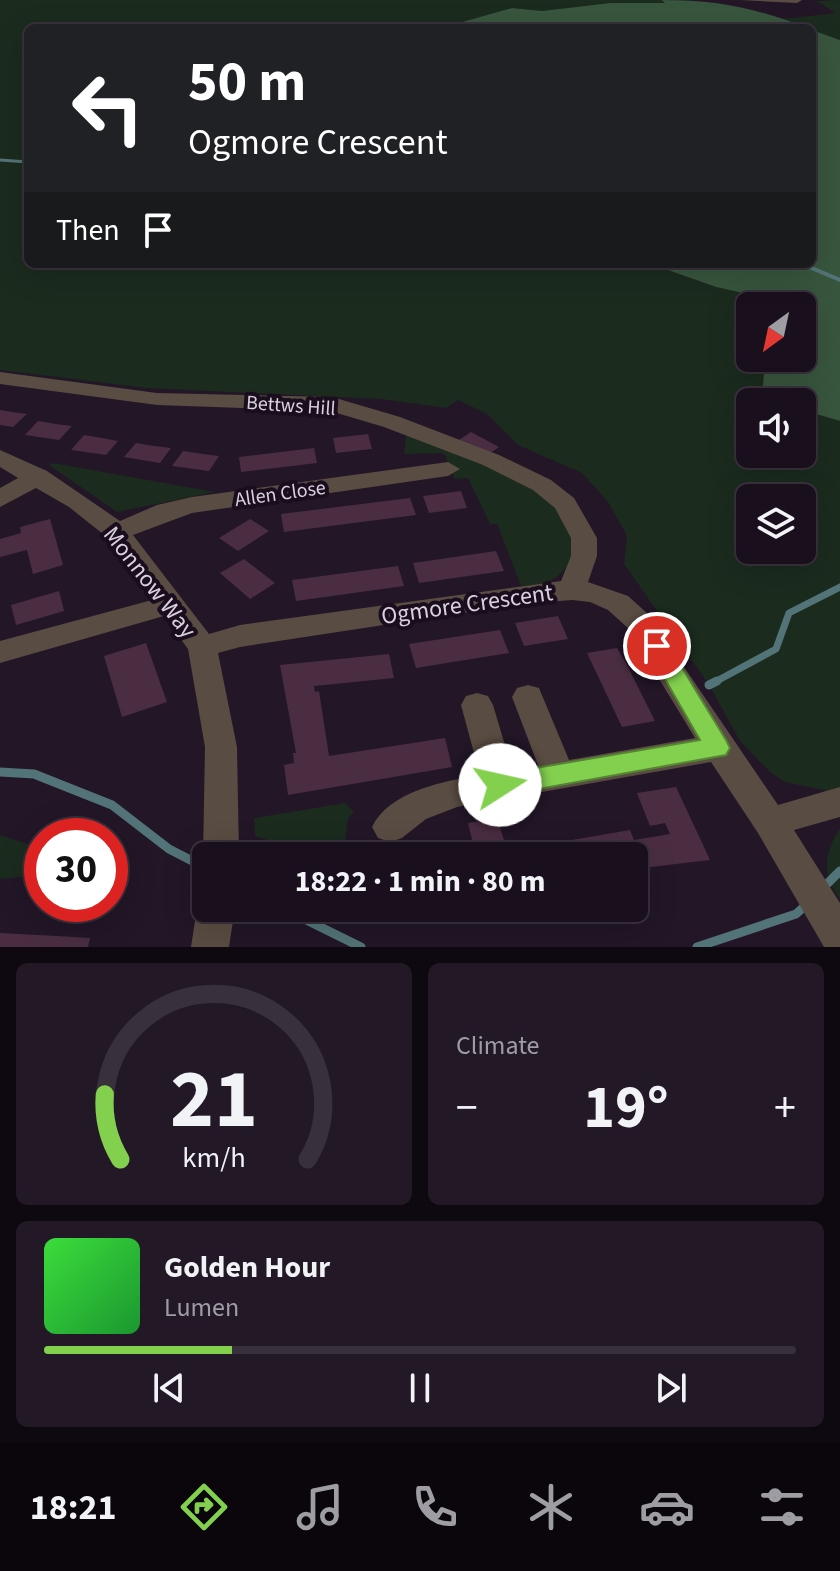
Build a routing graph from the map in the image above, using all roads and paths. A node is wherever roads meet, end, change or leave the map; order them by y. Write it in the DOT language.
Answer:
graph roads {
  1 [pos="745,0"];
  2 [pos="797,0"];
  3 [pos="0,378"];
  4 [pos="0,457"];
  5 [pos="448,469"];
  6 [pos="38,476"];
  7 [pos="0,499"];
  8 [pos="117,532"];
  9 [pos="572,590"];
  10 [pos="169,605"];
  11 [pos="202,647"];
  12 [pos="0,652"];
  13 [pos="528,697"];
  14 [pos="477,705"];
  15 [pos="717,748"];
  16 [pos="558,775"];
  17 [pos="500,785"];
  18 [pos="840,802"];
  19 [pos="770,822"];
  20 [pos="390,827"];
  21 [pos="222,842"];
  22 [pos="214,922"];
  23 [pos="837,931"];
  24 [pos="210,947"];
  1 -- 2 [label="street"];
  3 -- 9 [label="street, Bettws Hill"];
  4 -- 6 [label="street, Monnow Way"];
  5 -- 8 [label="street, Allen Close"];
  6 -- 7 [label="street"];
  6 -- 8 [label="street, Monnow Way"];
  8 -- 10 [label="street, Monnow Way"];
  9 -- 11 [label="street, Ogmore Crescent"];
  9 -- 15 [label="street, Ogmore Crescent"];
  10 -- 11 [label="street, Monnow Way"];
  10 -- 12 [label="street"];
  11 -- 21 [label="street, Monnow Way"];
  13 -- 16 [label="street"];
  14 -- 17 [label="street"];
  15 -- 16 [label="street"];
  15 -- 19 [label="street, Ogmore Crescent"];
  16 -- 17 [label="street"];
  17 -- 20 [label="street"];
  18 -- 19 [label="street"];
  19 -- 23 [label="street, Ogmore Crescent"];
  22 -- 24 [label="street"];
}
